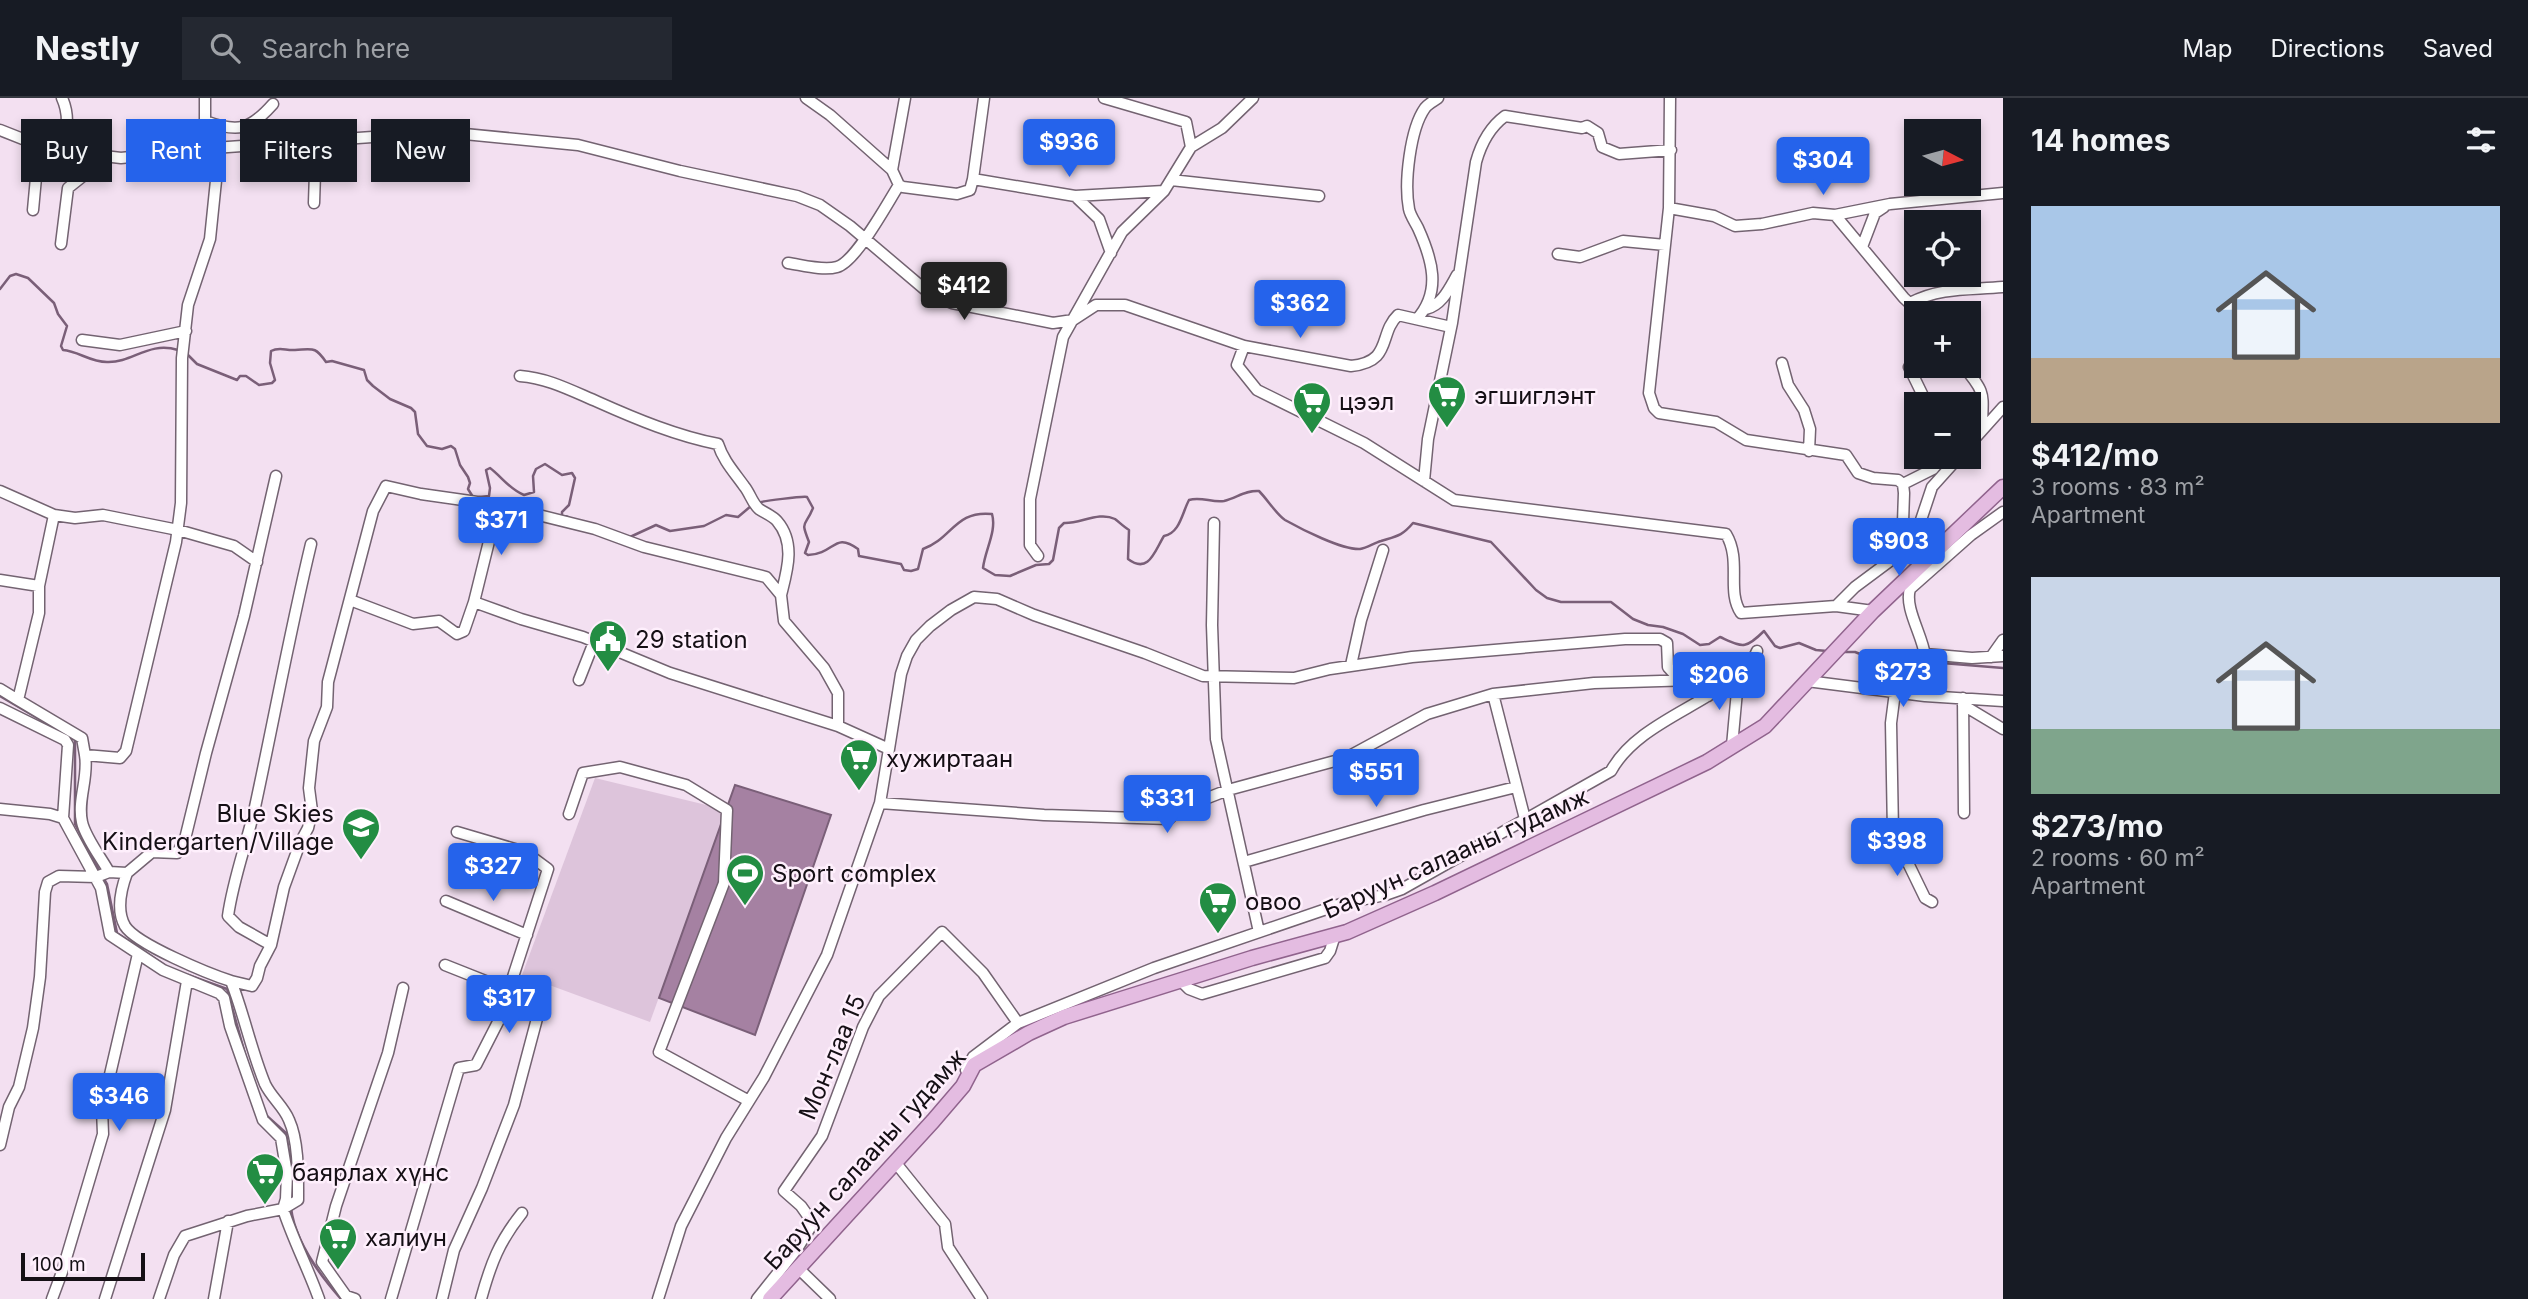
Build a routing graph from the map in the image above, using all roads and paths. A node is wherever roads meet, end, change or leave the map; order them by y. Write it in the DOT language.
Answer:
graph roads {
  1 [pos="62,98"];
  2 [pos="205,98"];
  3 [pos="806,98"];
  4 [pos="905,98"];
  5 [pos="984,98"];
  6 [pos="1104,98"];
  7 [pos="1253,98"];
  8 [pos="1438,98"];
  9 [pos="1671,98"];
  10 [pos="273,104"];
  11 [pos="67,119"];
  12 [pos="205,119"];
  13 [pos="226,128"];
  14 [pos="0,130"];
  15 [pos="21,138"];
  16 [pos="357,139"];
  17 [pos="1191,147"];
  18 [pos="1671,150"];
  19 [pos="892,170"];
  20 [pos="973,179"];
  21 [pos="1171,180"];
  22 [pos="36,182"];
  23 [pos="76,182"];
  24 [pos="216,182"];
  25 [pos="315,182"];
  26 [pos="898,185"];
  27 [pos="1164,191"];
  28 [pos="2003,193"];
  29 [pos="1075,196"];
  30 [pos="1319,197"];
  31 [pos="314,203"];
  32 [pos="1890,204"];
  33 [pos="1669,208"];
  34 [pos="33,210"];
  35 [pos="1835,215"];
  36 [pos="866,239"];
  37 [pos="61,244"];
  38 [pos="1665,245"];
  39 [pos="1862,247"];
  40 [pos="1111,253"];
  41 [pos="1558,254"];
  42 [pos="788,263"];
  43 [pos="1460,270"];
  44 [pos="2003,287"];
  45 [pos="1908,301"];
  46 [pos="1914,301"];
  47 [pos="1426,309"];
  48 [pos="1417,319"];
  49 [pos="1073,320"];
  50 [pos="1451,327"];
  51 [pos="186,331"];
  52 [pos="82,340"];
  53 [pos="1244,346"];
  54 [pos="1782,363"];
  55 [pos="520,376"];
  56 [pos="1974,378"];
  57 [pos="2003,407"];
  58 [pos="1982,430"];
  59 [pos="1809,451"];
  60 [pos="1933,469"];
  61 [pos="1948,469"];
  62 [pos="276,476"];
  63 [pos="1424,481"];
  64 [pos="1903,484"];
  65 [pos="2003,487"];
  66 [pos="0,491"];
  67 [pos="498,505"];
  68 [pos="2003,512"];
  69 [pos="54,515"];
  70 [pos="1214,523"];
  71 [pos="178,530"];
  72 [pos="311,544"];
  73 [pos="1383,550"];
  74 [pos="1902,552"];
  75 [pos="1038,556"];
  76 [pos="257,562"];
  77 [pos="0,580"];
  78 [pos="39,586"];
  79 [pos="781,595"];
  80 [pos="350,600"];
  81 [pos="474,602"];
  82 [pos="1836,606"];
  83 [pos="1873,611"];
  84 [pos="2003,640"];
  85 [pos="594,642"];
  86 [pos="1757,651"];
  87 [pos="1925,654"];
  88 [pos="1997,657"];
  89 [pos="1351,665"];
  90 [pos="1213,675"];
  91 [pos="1680,680"];
  92 [pos="1738,680"];
  93 [pos="579,681"];
  94 [pos="1807,681"];
  95 [pos="0,689"];
  96 [pos="1895,692"];
  97 [pos="1493,694"];
  98 [pos="1708,696"];
  99 [pos="1925,696"];
  100 [pos="18,700"];
  101 [pos="2003,701"];
  102 [pos="1963,702"];
  103 [pos="0,708"];
  104 [pos="838,726"];
  105 [pos="2003,729"];
  106 [pos="1732,746"];
  107 [pos="889,749"];
  108 [pos="85,755"];
  109 [pos="1516,787"];
  110 [pos="1228,790"];
  111 [pos="880,803"];
  112 [pos="0,809"];
  113 [pos="1964,813"];
  114 [pos="569,814"];
  115 [pos="63,818"];
  116 [pos="1525,819"];
  117 [pos="457,832"];
  118 [pos="1244,862"];
  119 [pos="127,873"];
  120 [pos="103,875"];
  121 [pos="446,901"];
  122 [pos="1932,902"];
  123 [pos="1259,932"];
  124 [pos="527,934"];
  125 [pos="1335,935"];
  126 [pos="271,945"];
  127 [pos="138,954"];
  128 [pos="1252,958"];
  129 [pos="445,965"];
  130 [pos="1257,978"];
  131 [pos="1180,980"];
  132 [pos="187,981"];
  133 [pos="231,981"];
  134 [pos="403,988"];
  135 [pos="509,990"];
  136 [pos="539,1011"];
  137 [pos="1018,1023"];
  138 [pos="749,1101"];
  139 [pos="948,1103"];
  140 [pos="1,1138"];
  141 [pos="895,1162"];
  142 [pos="288,1206"];
  143 [pos="522,1213"];
  144 [pos="228,1221"];
  145 [pos="798,1268"];
  146 [pos="52,1299"];
  147 [pos="105,1299"];
  148 [pos="159,1299"];
  149 [pos="215,1299"];
  150 [pos="319,1299"];
  151 [pos="355,1299"];
  152 [pos="391,1299"];
  153 [pos="442,1299"];
  154 [pos="481,1299"];
  155 [pos="658,1299"];
  156 [pos="757,1299"];
  157 [pos="770,1299"];
  158 [pos="830,1299"];
  159 [pos="982,1299"];
  1 -- 11 [label="street"];
  2 -- 12 [label="street"];
  3 -- 19 [label="street"];
  4 -- 19 [label="street"];
  5 -- 20 [label="street"];
  6 -- 17 [label="street"];
  7 -- 17 [label="street"];
  8 -- 47 [label="street"];
  9 -- 18 [label="street"];
  10 -- 13 [label="street"];
  14 -- 15 [label="street"];
  16 -- 36 [label="street"];
  17 -- 21 [label="street"];
  18 -- 33 [label="street"];
  18 -- 43 [label="street"];
  19 -- 26 [label="street"];
  20 -- 26 [label="street"];
  20 -- 29 [label="street"];
  21 -- 27 [label="street"];
  21 -- 30 [label="street"];
  22 -- 34 [label="street"];
  23 -- 37 [label="street"];
  24 -- 51 [label="street"];
  25 -- 31 [label="street"];
  26 -- 36 [label="street"];
  27 -- 29 [label="street"];
  27 -- 40 [label="street"];
  28 -- 32 [label="street"];
  29 -- 40 [label="street"];
  32 -- 35 [label="street"];
  32 -- 39 [label="street"];
  33 -- 35 [label="street"];
  33 -- 38 [label="street"];
  35 -- 39 [label="street"];
  36 -- 42 [label="street"];
  36 -- 49 [label="street"];
  38 -- 41 [label="street"];
  38 -- 59 [label="street"];
  39 -- 45 [label="street"];
  40 -- 49 [label="street"];
  43 -- 47 [label="street"];
  43 -- 50 [label="street"];
  44 -- 46 [label="street"];
  47 -- 48 [label="street"];
  48 -- 50 [label="street"];
  48 -- 53 [label="street"];
  49 -- 53 [label="street"];
  49 -- 75 [label="street"];
  50 -- 63 [label="street"];
  51 -- 52 [label="street"];
  51 -- 71 [label="street"];
  53 -- 63 [label="street"];
  54 -- 59 [label="street"];
  55 -- 79 [label="street"];
  56 -- 58 [label="street"];
  57 -- 58 [label="street"];
  59 -- 64 [label="street"];
  60 -- 64 [label="street"];
  61 -- 74 [label="street"];
  62 -- 76 [label="street"];
  63 -- 82 [label="street"];
  64 -- 74 [label="street"];
  65 -- 83 [label="main road, Баруун салааны гудамж"];
  66 -- 69 [label="street"];
  67 -- 79 [label="street"];
  67 -- 80 [label="street"];
  67 -- 81 [label="street"];
  68 -- 87 [label="street"];
  69 -- 71 [label="street"];
  69 -- 78 [label="street"];
  70 -- 90 [label="street"];
  71 -- 76 [label="street"];
  71 -- 108 [label="street"];
  72 -- 126 [label="street"];
  73 -- 89 [label="street"];
  74 -- 82 [label="street"];
  76 -- 119 [label="street"];
  77 -- 78 [label="street"];
  78 -- 100 [label="street"];
  79 -- 104 [label="street"];
  80 -- 81 [label="street"];
  80 -- 126 [label="street"];
  81 -- 85 [label="street"];
  82 -- 83 [label="street"];
  83 -- 94 [label="main road, Баруун салааны гудамж"];
  84 -- 88 [label="street"];
  85 -- 93 [label="street"];
  85 -- 104 [label="street"];
  86 -- 92 [label="street"];
  87 -- 88 [label="street"];
  87 -- 99 [label="street"];
  89 -- 90 [label="street"];
  89 -- 91 [label="street"];
  90 -- 107 [label="street"];
  90 -- 110 [label="street"];
  91 -- 97 [label="street"];
  91 -- 98 [label="street"];
  92 -- 98 [label="street"];
  92 -- 106 [label="street"];
  94 -- 96 [label="street"];
  94 -- 106 [label="main road, Баруун салааны гудамж"];
  95 -- 100 [label="street"];
  96 -- 99 [label="street"];
  96 -- 122 [label="street"];
  97 -- 109 [label="street"];
  97 -- 110 [label="street"];
  98 -- 116 [label="street"];
  99 -- 102 [label="street"];
  100 -- 108 [label="street"];
  101 -- 102 [label="street"];
  102 -- 105 [label="street"];
  102 -- 113 [label="street"];
  103 -- 115 [label="street"];
  104 -- 107 [label="street"];
  106 -- 125 [label="main road, Баруун салааны гудамж"];
  107 -- 111 [label="street"];
  108 -- 120 [label="street"];
  109 -- 116 [label="street"];
  109 -- 118 [label="street"];
  110 -- 111 [label="street"];
  110 -- 118 [label="street"];
  111 -- 138 [label="street"];
  112 -- 115 [label="street"];
  114 -- 138 [label="street"];
  115 -- 120 [label="street"];
  116 -- 123 [label="street"];
  117 -- 124 [label="street"];
  118 -- 123 [label="street"];
  119 -- 120 [label="street"];
  119 -- 133 [label="street"];
  120 -- 127 [label="street"];
  120 -- 140 [label="street"];
  121 -- 124 [label="street"];
  123 -- 137 [label="street"];
  124 -- 135 [label="street"];
  125 -- 128 [label="main road, Баруун салааны гудамж"];
  125 -- 130 [label="street"];
  126 -- 133 [label="street"];
  127 -- 132 [label="street"];
  127 -- 146 [label="street"];
  128 -- 130 [label="street"];
  128 -- 131 [label="main road, Баруун салааны гудамж"];
  129 -- 135 [label="street"];
  130 -- 131 [label="street"];
  131 -- 139 [label="main road, Баруун салааны гудамж"];
  132 -- 142 [label="street"];
  132 -- 147 [label="street"];
  133 -- 142 [label="street"];
  134 -- 151 [label="street"];
  135 -- 152 [label="street"];
  136 -- 153 [label="street"];
  137 -- 139 [label="street"];
  137 -- 156 [label="street, Мон-лаа 15"];
  138 -- 155 [label="street"];
  139 -- 141 [label="main road, Баруун салааны гудамж"];
  141 -- 145 [label="main road, Баруун салааны гудамж"];
  141 -- 159 [label="street"];
  142 -- 144 [label="street"];
  142 -- 150 [label="street"];
  143 -- 154 [label="street"];
  144 -- 148 [label="street"];
  144 -- 149 [label="street"];
  145 -- 157 [label="main road, Баруун салааны гудамж"];
  145 -- 158 [label="street"];
}
